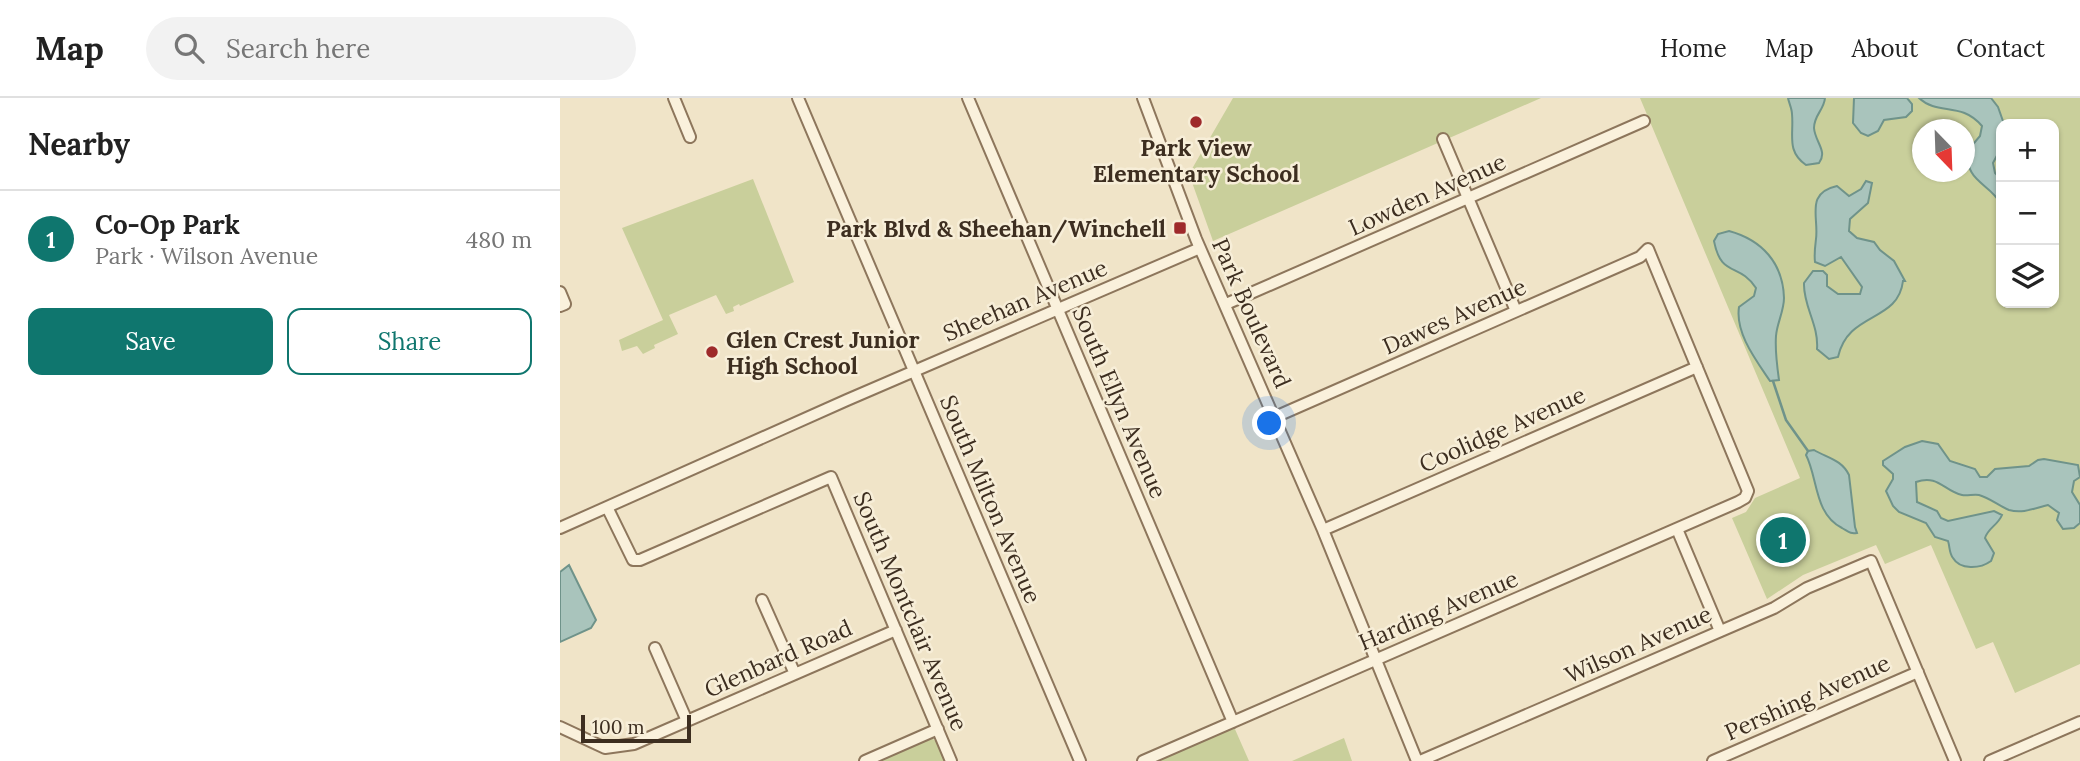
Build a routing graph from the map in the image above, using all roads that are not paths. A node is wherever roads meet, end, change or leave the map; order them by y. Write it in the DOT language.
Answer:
graph roads {
  1 [pos="674,98"];
  2 [pos="798,98"];
  3 [pos="968,98"];
  4 [pos="1143,98"];
  5 [pos="1644,121"];
  6 [pos="690,137"];
  7 [pos="1443,139"];
  8 [pos="1468,198"];
  9 [pos="1200,248"];
  10 [pos="560,292"];
  11 [pos="1226,304"];
  12 [pos="563,305"];
  13 [pos="1057,309"];
  14 [pos="1516,311"];
  15 [pos="1697,367"];
  16 [pos="914,372"];
  17 [pos="1275,416"];
  18 [pos="607,507"];
  19 [pos="560,528"];
  20 [pos="1676,529"];
  21 [pos="1324,530"];
  22 [pos="762,600"];
  23 [pos="896,629"];
  24 [pos="1720,631"];
  25 [pos="655,648"];
  26 [pos="1376,660"];
  27 [pos="1918,672"];
  28 [pos="795,674"];
  29 [pos="687,721"];
  30 [pos="1233,722"];
  31 [pos="2080,722"];
  32 [pos="560,727"];
  33 [pos="938,729"];
  34 [pos="865,761"];
  35 [pos="951,761"];
  36 [pos="1080,761"];
  37 [pos="1143,761"];
  38 [pos="1419,761"];
  39 [pos="1713,761"];
  40 [pos="1955,761"];
  41 [pos="1990,761"];
  1 -- 6 [label="street"];
  2 -- 16 [label="street, South Milton Avenue"];
  3 -- 13 [label="street, South Ellyn Avenue"];
  4 -- 9 [label="street, Park Boulevard"];
  5 -- 8 [label="street, Lowden Avenue"];
  7 -- 8 [label="street"];
  8 -- 11 [label="street, Lowden Avenue"];
  8 -- 14 [label="street"];
  9 -- 11 [label="street, Park Boulevard"];
  9 -- 13 [label="street, Sheehan Avenue"];
  10 -- 12 [label="street"];
  11 -- 17 [label="street, Park Boulevard"];
  13 -- 16 [label="street, Sheehan Avenue"];
  13 -- 30 [label="street, South Ellyn Avenue"];
  14 -- 15 [label="street, Dawes Avenue"];
  14 -- 17 [label="street, Dawes Avenue"];
  15 -- 20 [label="street, Harding Avenue"];
  15 -- 21 [label="street, Coolidge Avenue"];
  16 -- 18 [label="street, Sheehan Avenue"];
  16 -- 36 [label="street, South Milton Avenue"];
  17 -- 21 [label="street, Park Boulevard"];
  18 -- 19 [label="street, Sheehan Avenue"];
  18 -- 23 [label="street, South Montclair Avenue"];
  20 -- 24 [label="street"];
  20 -- 26 [label="street, Harding Avenue"];
  21 -- 26 [label="street, Park Boulevard"];
  22 -- 28 [label="street"];
  23 -- 28 [label="street, Glenbard Road"];
  23 -- 33 [label="street, South Montclair Avenue"];
  24 -- 27 [label="street, Wilson Avenue"];
  24 -- 38 [label="street, Wilson Avenue"];
  25 -- 29 [label="street"];
  26 -- 30 [label="street, Harding Avenue"];
  26 -- 38 [label="street, Park Boulevard"];
  27 -- 39 [label="street, Pershing Avenue"];
  27 -- 40 [label="street"];
  28 -- 29 [label="street, Glenbard Road"];
  29 -- 32 [label="street, Glenbard Road"];
  30 -- 37 [label="street, Harding Avenue"];
  31 -- 41 [label="street"];
  33 -- 34 [label="street"];
  33 -- 35 [label="street, South Montclair Avenue"];
}
